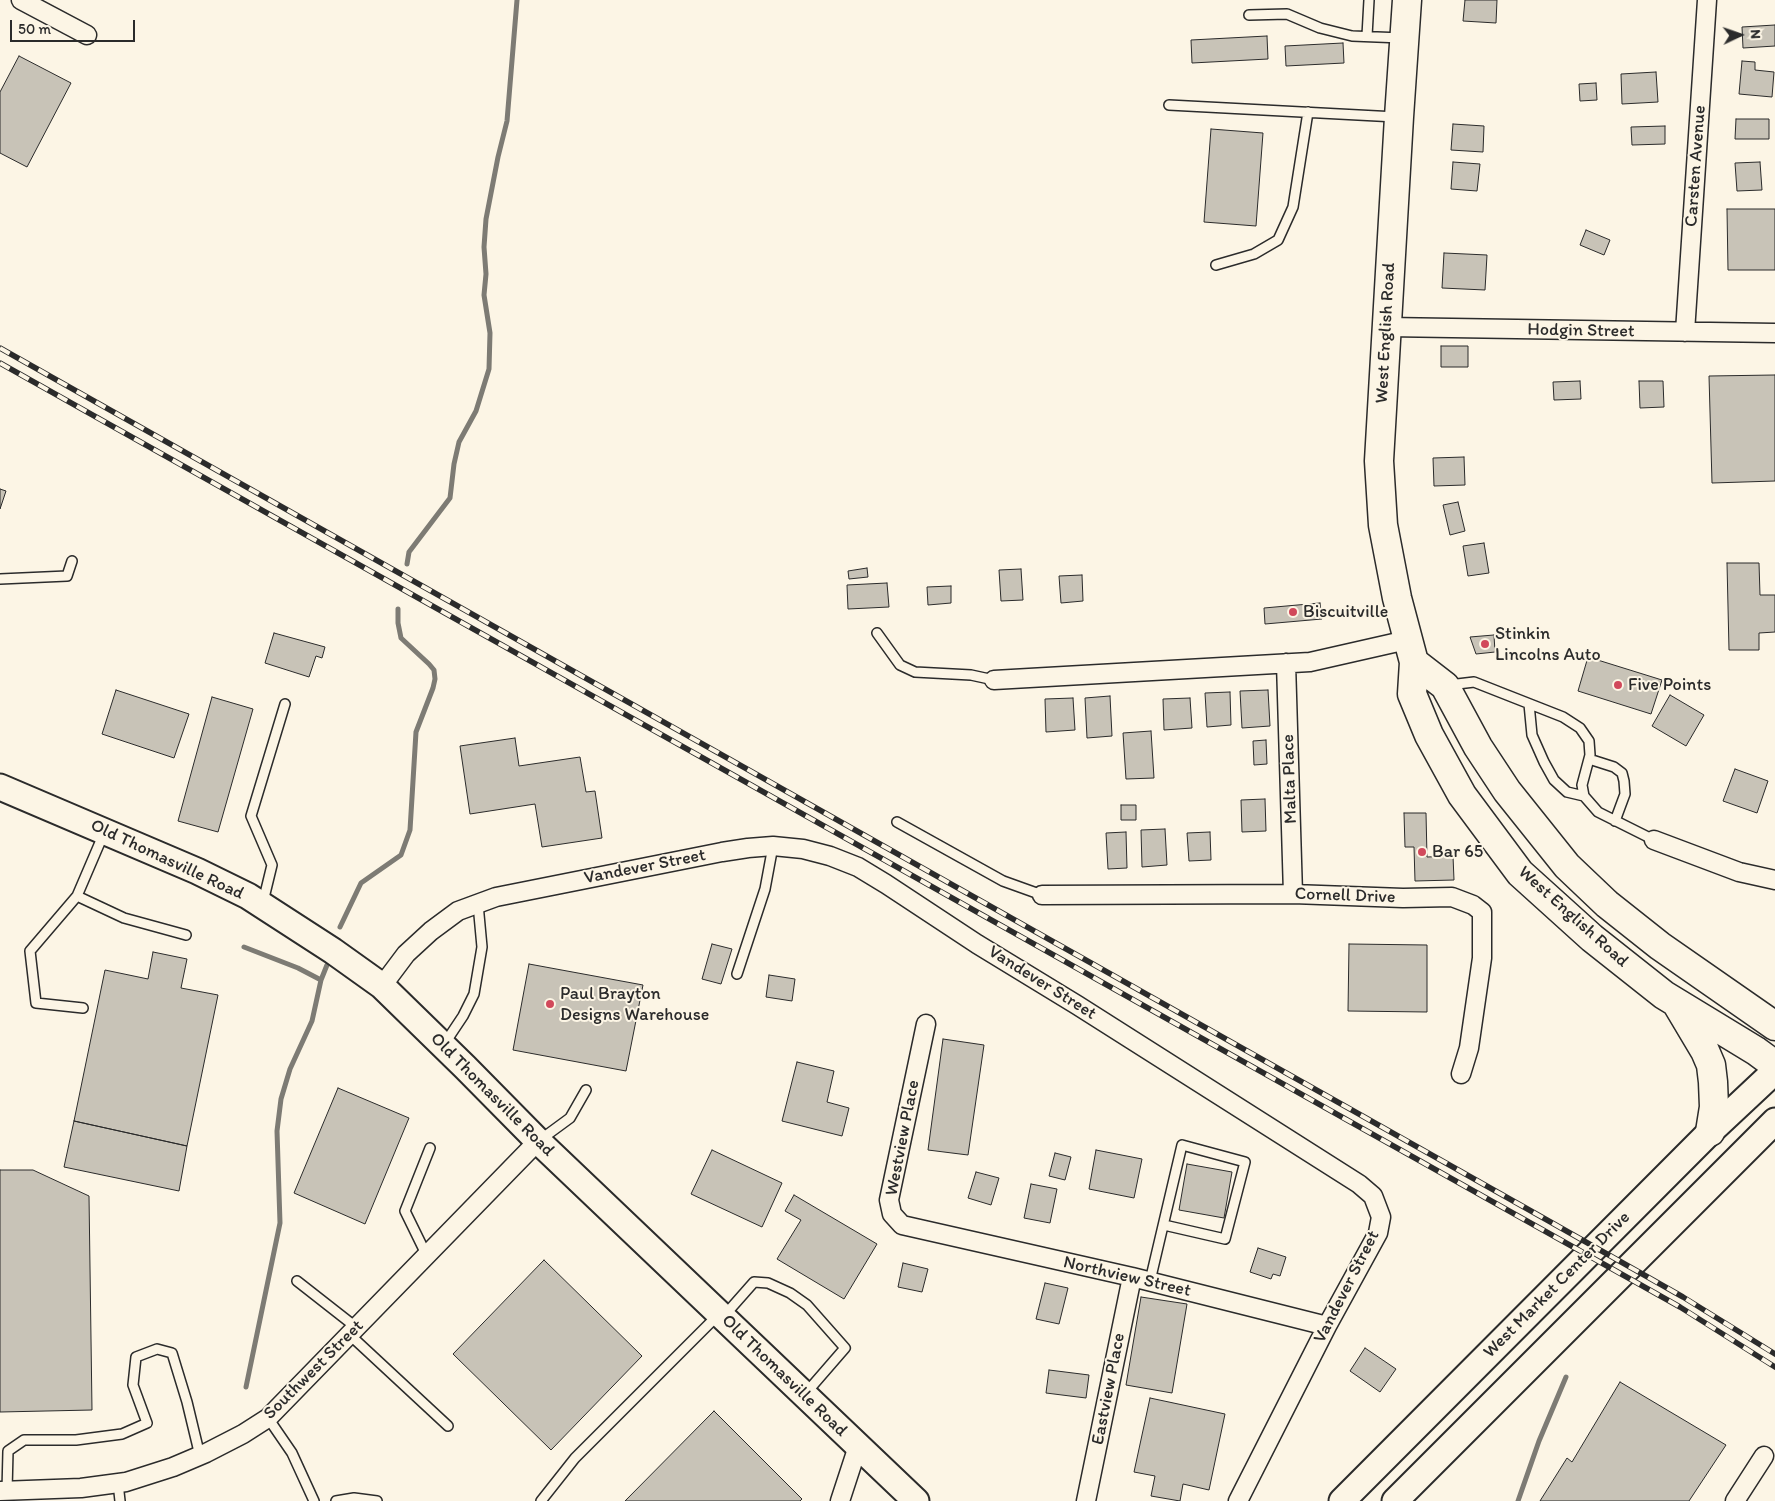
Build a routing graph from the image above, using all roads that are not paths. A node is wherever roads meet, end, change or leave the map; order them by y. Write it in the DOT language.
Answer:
graph roads {
  1 [pos="22,0"];
  2 [pos="1369,0"];
  3 [pos="1408,0"];
  4 [pos="1707,0"];
  5 [pos="1249,15"];
  6 [pos="88,35"];
  7 [pos="1367,36"];
  8 [pos="1405,38"];
  9 [pos="1169,105"];
  10 [pos="1308,112"];
  11 [pos="1399,117"];
  12 [pos="1216,265"];
  13 [pos="1387,327"];
  14 [pos="1685,332"];
  15 [pos="1775,333"];
  16 [pos="72,562"];
  17 [pos="0,579"];
  18 [pos="877,633"];
  19 [pos="1410,651"];
  20 [pos="1286,664"];
  21 [pos="994,680"];
  22 [pos="1445,686"];
  23 [pos="285,704"];
  24 [pos="1530,704"];
  25 [pos="1589,760"];
  26 [pos="0,787"];
  27 [pos="1584,796"];
  28 [pos="1615,821"];
  29 [pos="897,822"];
  30 [pos="105,831"];
  31 [pos="1654,840"];
  32 [pos="773,846"];
  33 [pos="1775,880"];
  34 [pos="1293,894"];
  35 [pos="1042,895"];
  36 [pos="77,896"];
  37 [pos="478,904"];
  38 [pos="262,905"];
  39 [pos="186,935"];
  40 [pos="738,974"];
  41 [pos="382,986"];
  42 [pos="1734,997"];
  43 [pos="1674,1001"];
  44 [pos="1775,1001"];
  45 [pos="83,1008"];
  46 [pos="926,1024"];
  47 [pos="1775,1026"];
  48 [pos="443,1045"];
  49 [pos="1775,1065"];
  50 [pos="1775,1071"];
  51 [pos="1461,1074"];
  52 [pos="586,1090"];
  53 [pos="1775,1121"];
  54 [pos="1710,1132"];
  55 [pos="538,1141"];
  56 [pos="1775,1145"];
  57 [pos="430,1148"];
  58 [pos="1736,1160"];
  59 [pos="1164,1225"];
  60 [pos="927,1230"];
  61 [pos="427,1256"];
  62 [pos="1132,1277"];
  63 [pos="297,1281"];
  64 [pos="1150,1281"];
  65 [pos="720,1316"];
  66 [pos="1327,1326"];
  67 [pos="354,1331"];
  68 [pos="804,1396"];
  69 [pos="268,1418"];
  70 [pos="448,1426"];
  71 [pos="858,1446"];
  72 [pos="1770,1453"];
  73 [pos="200,1456"];
  74 [pos="118,1483"];
  75 [pos="4,1491"];
  76 [pos="120,1501"];
  77 [pos="314,1501"];
  78 [pos="336,1501"];
  79 [pos="377,1501"];
  80 [pos="541,1501"];
  81 [pos="840,1501"];
  82 [pos="916,1501"];
  83 [pos="1086,1501"];
  84 [pos="1238,1501"];
  85 [pos="1342,1501"];
  86 [pos="1395,1501"];
  87 [pos="1735,1501"];
  1 -- 6 [label="street"];
  2 -- 7 [label="lane"];
  3 -- 8 [label="main road, West English Road"];
  4 -- 14 [label="street, Carsten Avenue"];
  5 -- 7 [label="lane"];
  7 -- 8 [label="lane"];
  8 -- 11 [label="main road, West English Road"];
  9 -- 10 [label="lane"];
  10 -- 11 [label="lane"];
  10 -- 12 [label="lane"];
  11 -- 13 [label="main road, West English Road"];
  13 -- 14 [label="street, Hodgin Street"];
  13 -- 19 [label="main road, West English Road"];
  14 -- 15 [label="street, Hodgin Street"];
  16 -- 17 [label="lane"];
  18 -- 21 [label="lane"];
  19 -- 20 [label="street"];
  19 -- 22 [label="main road, West English Road"];
  19 -- 43 [label="main road, West English Road"];
  20 -- 21 [label="street"];
  20 -- 34 [label="street, Malta Place"];
  22 -- 24 [label="lane"];
  22 -- 42 [label="main road, West English Road"];
  23 -- 38 [label="lane"];
  24 -- 25 [label="lane"];
  24 -- 27 [label="lane"];
  25 -- 27 [label="lane"];
  25 -- 28 [label="lane"];
  26 -- 30 [label="main road, Old Thomasville Road"];
  27 -- 28 [label="lane"];
  28 -- 31 [label="lane"];
  29 -- 35 [label="lane"];
  30 -- 36 [label="lane"];
  30 -- 38 [label="main road, Old Thomasville Road"];
  31 -- 33 [label="street"];
  32 -- 37 [label="street, Vandever Street"];
  32 -- 40 [label="lane"];
  32 -- 66 [label="street, Vandever Street"];
  34 -- 35 [label="street, Cornell Drive"];
  34 -- 51 [label="street, Cornell Drive"];
  36 -- 39 [label="lane"];
  36 -- 45 [label="lane"];
  37 -- 41 [label="street, Vandever Street"];
  37 -- 48 [label="lane"];
  38 -- 41 [label="main road, Old Thomasville Road"];
  41 -- 48 [label="main road, Old Thomasville Road"];
  42 -- 44 [label="main road"];
  42 -- 47 [label="main road, West English Road"];
  43 -- 49 [label="main road, West English Road"];
  43 -- 54 [label="main road"];
  46 -- 60 [label="street, Westview Place"];
  48 -- 55 [label="main road, Old Thomasville Road"];
  50 -- 54 [label="main road, West Market Center Drive"];
  52 -- 55 [label="lane"];
  53 -- 58 [label="main road"];
  54 -- 85 [label="main road, West Market Center Drive"];
  55 -- 61 [label="street, Southwest Street"];
  55 -- 65 [label="main road, Old Thomasville Road"];
  56 -- 58 [label="main road"];
  57 -- 61 [label="lane"];
  58 -- 86 [label="main road"];
  59 -- 59 [label="lane"];
  59 -- 64 [label="lane"];
  60 -- 62 [label="street, Northview Street"];
  61 -- 67 [label="street, Southwest Street"];
  62 -- 64 [label="street, Northview Street"];
  62 -- 83 [label="street, Eastview Place"];
  63 -- 67 [label="lane"];
  64 -- 66 [label="street, Northview Street"];
  65 -- 68 [label="main road, Old Thomasville Road"];
  65 -- 68 [label="lane"];
  65 -- 80 [label="lane"];
  66 -- 84 [label="street, Vandever Street"];
  67 -- 69 [label="street, Southwest Street"];
  67 -- 70 [label="lane"];
  68 -- 71 [label="main road, Old Thomasville Road"];
  69 -- 73 [label="street, Southwest Street"];
  69 -- 77 [label="lane"];
  71 -- 81 [label="street"];
  71 -- 82 [label="main road, Old Thomasville Road"];
  72 -- 87 [label="street"];
  73 -- 74 [label="street, Southwest Street"];
  73 -- 75 [label="lane"];
  74 -- 75 [label="street, Southwest Street"];
  74 -- 76 [label="lane"];
  78 -- 79 [label="lane"];
}
